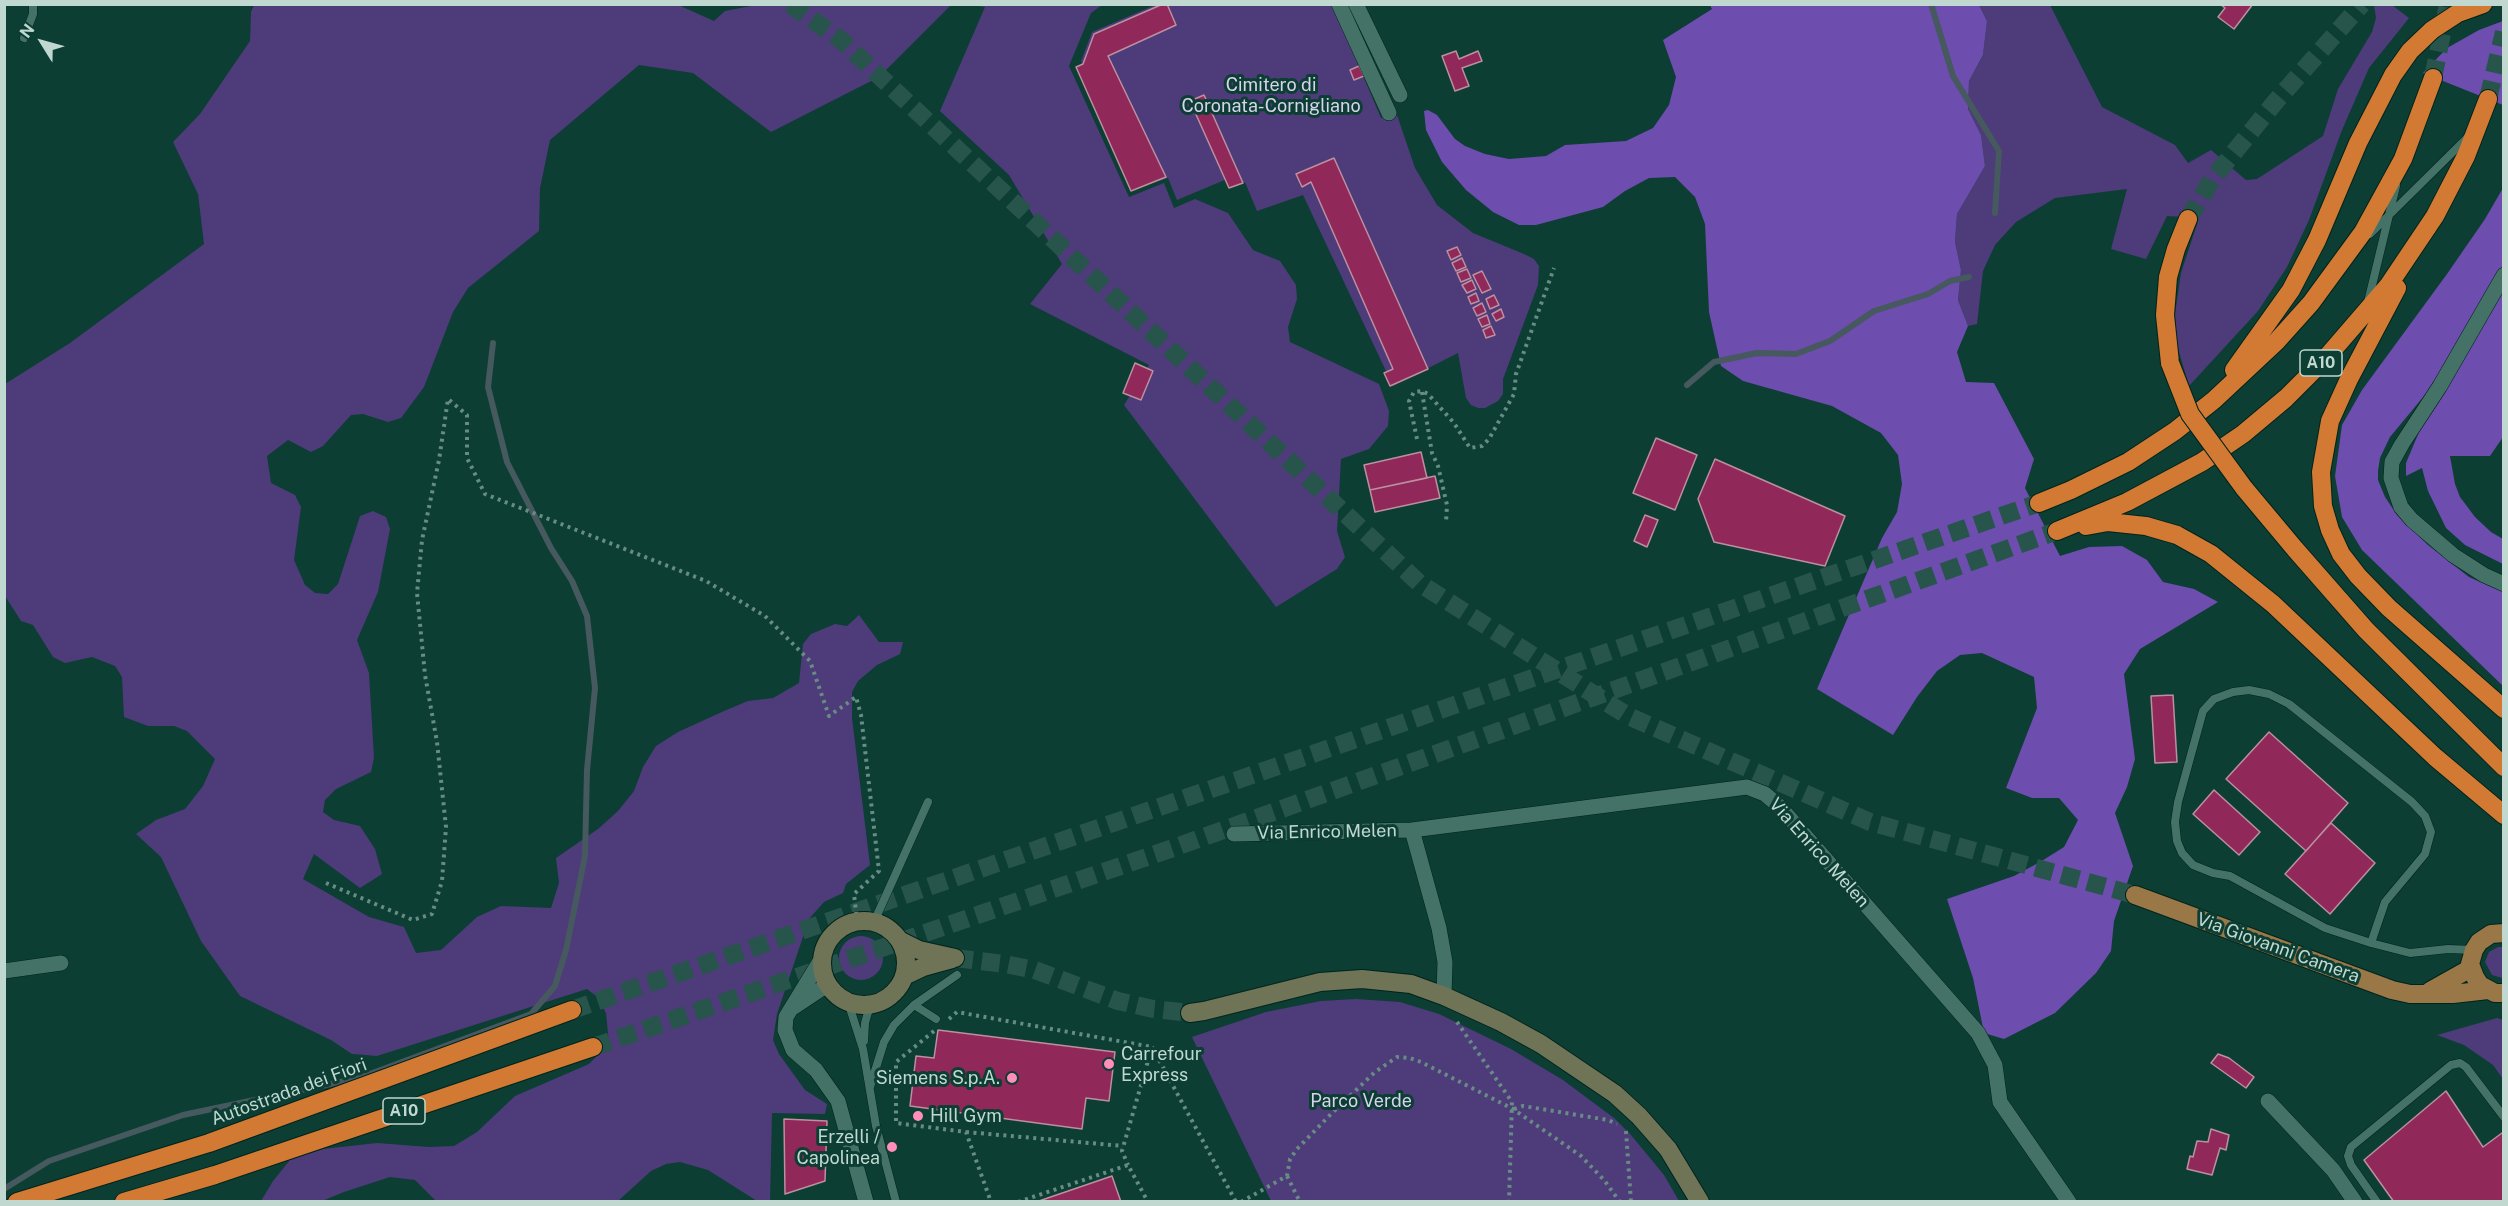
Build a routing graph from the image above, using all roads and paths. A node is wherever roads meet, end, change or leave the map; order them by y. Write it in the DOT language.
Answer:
graph roads {
  1 [pos="33,4"];
  2 [pos="1339,4"];
  3 [pos="1356,4"];
  4 [pos="2483,4"];
  5 [pos="24,38"];
  6 [pos="2433,78"];
  7 [pos="1400,95"];
  8 [pos="2488,99"];
  9 [pos="1389,113"];
  10 [pos="2478,128"];
  11 [pos="2403,159"];
  12 [pos="2390,213"];
  13 [pos="2435,216"];
  14 [pos="2188,219"];
  15 [pos="2340,266"];
  16 [pos="1554,268"];
  17 [pos="2504,275"];
  18 [pos="2365,315"];
  19 [pos="1422,391"];
  20 [pos="2214,400"];
  21 [pos="1417,440"];
  22 [pos="2039,503"];
  23 [pos="1446,523"];
  24 [pos="2504,584"];
  25 [pos="2504,709"];
  26 [pos="2504,767"];
  27 [pos="928,802"];
  28 [pos="2504,815"];
  29 [pos="1412,830"];
  30 [pos="1234,834"];
  31 [pos="326,883"];
  32 [pos="2134,895"];
  33 [pos="866,922"];
  34 [pos="2503,931"];
  35 [pos="899,940"];
  36 [pos="2371,943"];
  37 [pos="2474,950"];
  38 [pos="822,958"];
  39 [pos="61,963"];
  40 [pos="2471,969"];
  41 [pos="4,971"];
  42 [pos="957,975"];
  43 [pos="903,976"];
  44 [pos="827,985"];
  45 [pos="2496,991"];
  46 [pos="2423,994"];
  47 [pos="1444,996"];
  48 [pos="848,1002"];
  49 [pos="870,1005"];
  50 [pos="914,1005"];
  51 [pos="792,1008"];
  52 [pos="572,1010"];
  53 [pos="1190,1013"];
  54 [pos="1454,1017"];
  55 [pos="948,1019"];
  56 [pos="938,1023"];
  57 [pos="593,1047"];
  58 [pos="1152,1047"];
  59 [pos="863,1048"];
  60 [pos="869,1092"];
  61 [pos="2268,1101"];
  62 [pos="1513,1109"];
  63 [pos="1639,1116"];
  64 [pos="2504,1117"];
  65 [pos="1626,1131"];
  66 [pos="966,1132"];
  67 [pos="1123,1146"];
  68 [pos="1128,1165"];
  69 [pos="1287,1176"];
  70 [pos="17,1202"];
  71 [pos="124,1202"];
  72 [pos="866,1202"];
  73 [pos="896,1202"];
  74 [pos="992,1202"];
  75 [pos="1018,1202"];
  76 [pos="1148,1202"];
  77 [pos="1238,1202"];
  78 [pos="1300,1202"];
  79 [pos="1509,1202"];
  80 [pos="1620,1202"];
  81 [pos="1631,1202"];
  82 [pos="1700,1202"];
  83 [pos="2069,1202"];
  84 [pos="2355,1202"];
  85 [pos="2377,1202"];
  1 -- 5 [label="lane"];
  2 -- 9 [label="street"];
  3 -- 7 [label="street"];
  4 -- 20 [label="highway"];
  6 -- 11 [label="highway, A10"];
  8 -- 10 [label="highway, A10"];
  10 -- 12 [label="lane"];
  10 -- 13 [label="highway, A10"];
  11 -- 12 [label="lane"];
  11 -- 15 [label="highway, A10"];
  12 -- 15 [label="lane"];
  12 -- 18 [label="lane"];
  13 -- 18 [label="highway, A10"];
  13 -- 25 [label="highway"];
  14 -- 26 [label="highway, bridge"];
  15 -- 20 [label="highway, A10"];
  16 -- 19 [label="path"];
  17 -- 24 [label="street"];
  18 -- 28 [label="highway, A10"];
  19 -- 21 [label="path"];
  19 -- 23 [label="path"];
  20 -- 22 [label="highway, A10"];
  27 -- 33 [label="lane"];
  29 -- 30 [label="street, Via Enrico Melen"];
  29 -- 47 [label="street"];
  29 -- 83 [label="street, Via Enrico Melen"];
  31 -- 33 [label="path"];
  32 -- 46 [label="main road, Via Giovanni Camera"];
  33 -- 35 [label="street"];
  33 -- 38 [label="street"];
  34 -- 37 [label="main road"];
  35 -- 43 [label="street"];
  35 -- 43 [label="street"];
  36 -- 36 [label="lane"];
  36 -- 37 [label="lane"];
  37 -- 40 [label="main road"];
  38 -- 44 [label="street"];
  38 -- 51 [label="street"];
  39 -- 41 [label="street"];
  40 -- 45 [label="main road"];
  40 -- 46 [label="main road"];
  42 -- 50 [label="lane"];
  43 -- 49 [label="street"];
  44 -- 48 [label="street"];
  44 -- 51 [label="street"];
  45 -- 46 [label="main road, Via Giovanni Camera"];
  47 -- 53 [label="street"];
  47 -- 63 [label="street"];
  48 -- 49 [label="street"];
  48 -- 59 [label="lane"];
  49 -- 59 [label="lane"];
  50 -- 56 [label="lane"];
  50 -- 60 [label="lane"];
  51 -- 72 [label="street"];
  52 -- 70 [label="highway, Autostrada dei Fiori / A10"];
  54 -- 62 [label="path"];
  55 -- 58 [label="path"];
  56 -- 66 [label="path"];
  57 -- 71 [label="highway, A10"];
  58 -- 67 [label="path"];
  58 -- 77 [label="path"];
  59 -- 60 [label="lane"];
  60 -- 73 [label="lane"];
  61 -- 84 [label="street"];
  62 -- 65 [label="path"];
  62 -- 69 [label="path"];
  62 -- 79 [label="path"];
  62 -- 80 [label="path"];
  63 -- 65 [label="path"];
  63 -- 82 [label="street"];
  64 -- 85 [label="lane"];
  65 -- 81 [label="path"];
  66 -- 67 [label="path"];
  66 -- 74 [label="path"];
  67 -- 68 [label="path"];
  68 -- 75 [label="path"];
  68 -- 76 [label="path"];
  69 -- 77 [label="path"];
  69 -- 78 [label="path"];
}
